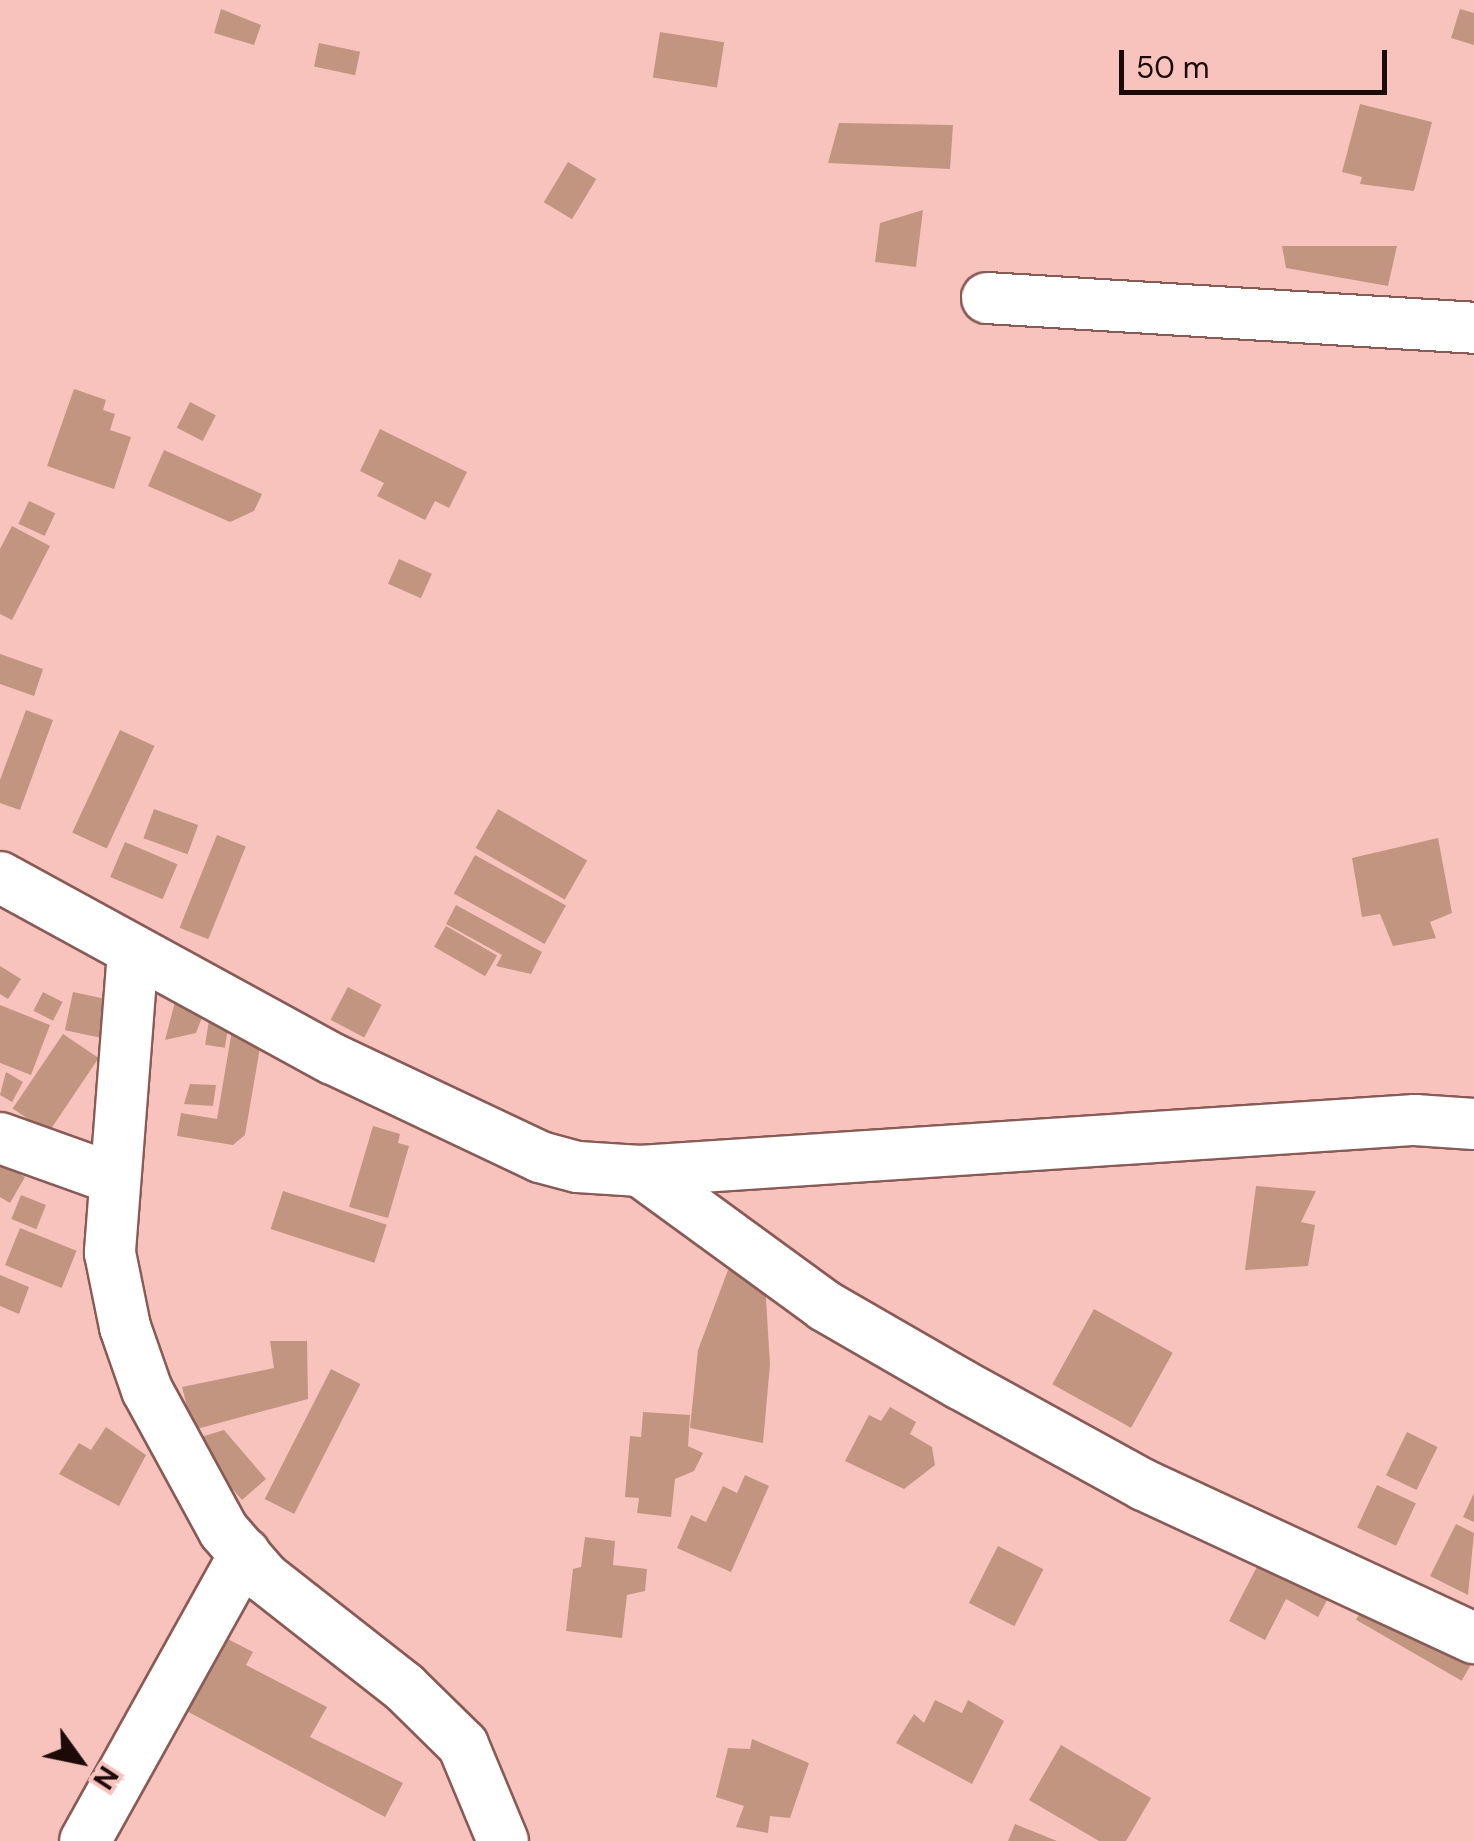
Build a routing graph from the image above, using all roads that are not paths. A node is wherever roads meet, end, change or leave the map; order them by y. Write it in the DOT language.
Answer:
graph roads {
  1 [pos="986,298"];
  2 [pos="1474,328"];
  3 [pos="0,878"];
  4 [pos="133,952"];
  5 [pos="1474,1124"];
  6 [pos="0,1138"];
  7 [pos="640,1171"];
  8 [pos="112,1178"];
  9 [pos="245,1554"];
  10 [pos="1474,1638"];
  11 [pos="84,1841"];
  12 [pos="503,1841"];
  1 -- 2 [label="street"];
  3 -- 4 [label="street"];
  4 -- 7 [label="street"];
  4 -- 8 [label="street"];
  5 -- 7 [label="street"];
  6 -- 8 [label="street"];
  7 -- 10 [label="street"];
  8 -- 9 [label="street"];
  9 -- 11 [label="street"];
  9 -- 12 [label="street"];
}
